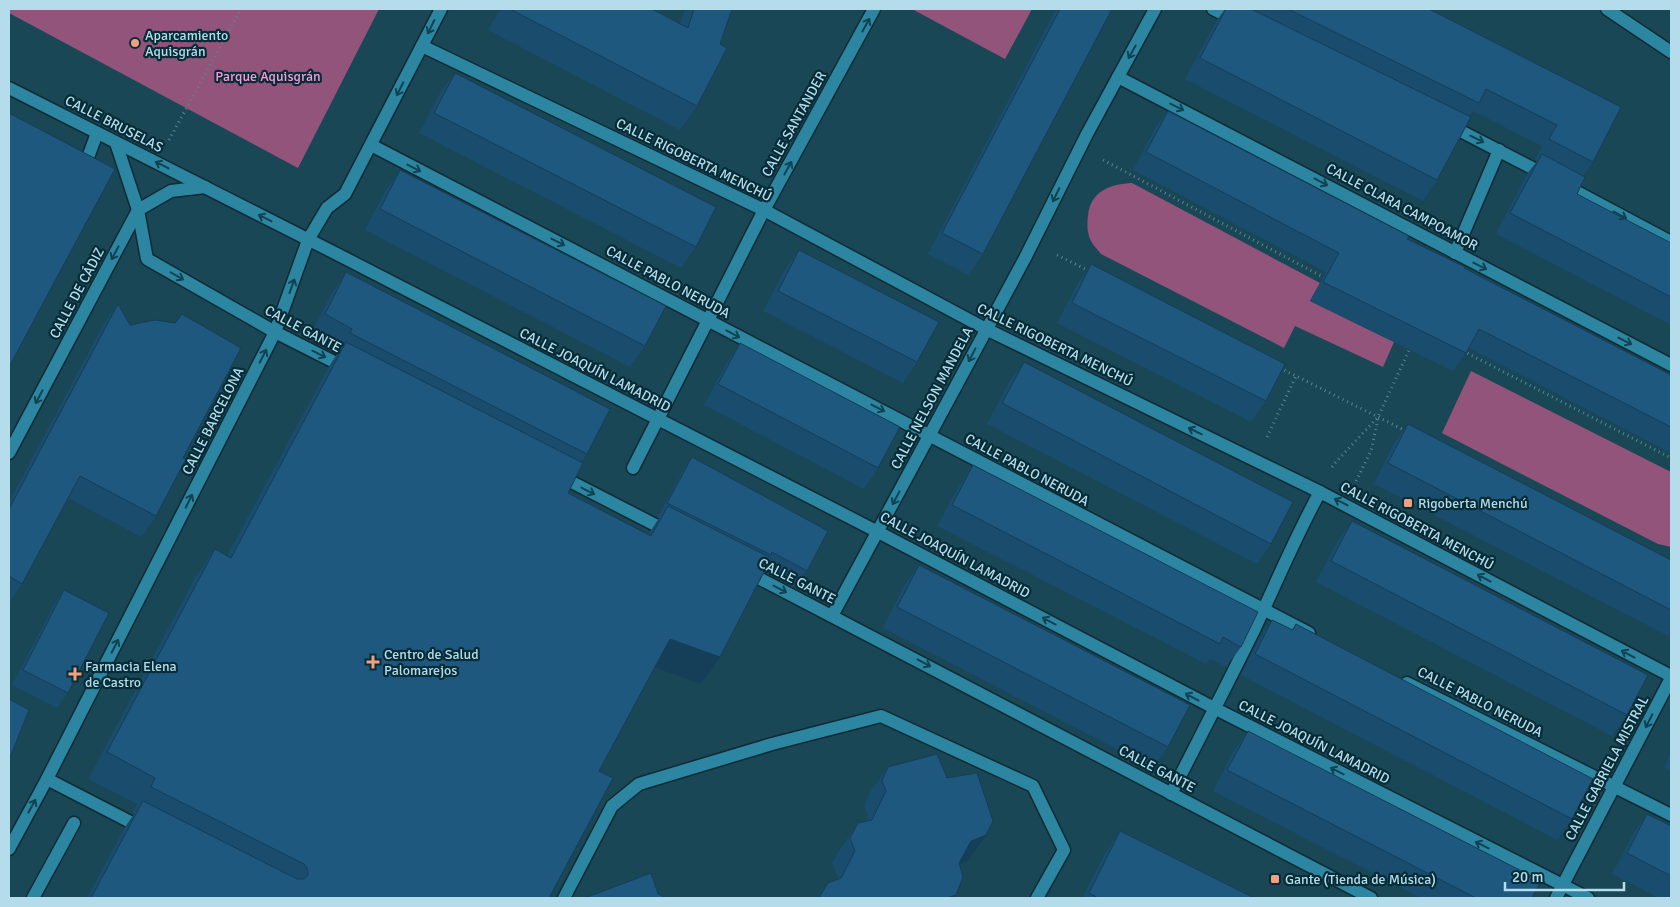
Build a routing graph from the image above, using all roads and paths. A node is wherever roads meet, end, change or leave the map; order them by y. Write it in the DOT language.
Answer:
graph roads {
  1 [pos="241,9"];
  2 [pos="441,9"];
  3 [pos="874,9"];
  4 [pos="1155,9"];
  5 [pos="1213,9"];
  6 [pos="1607,9"];
  7 [pos="1249,26"];
  8 [pos="422,46"];
  9 [pos="1671,52"];
  10 [pos="1118,77"];
  11 [pos="9,88"];
  12 [pos="1436,119"];
  13 [pos="97,133"];
  14 [pos="116,143"];
  15 [pos="371,145"];
  16 [pos="1080,148"];
  17 [pos="1499,150"];
  18 [pos="157,162"];
  19 [pos="82,175"];
  20 [pos="206,187"];
  21 [pos="138,210"];
  22 [pos="764,210"];
  23 [pos="308,240"];
  24 [pos="1033,242"];
  25 [pos="1671,242"];
  26 [pos="1455,253"];
  27 [pos="1094,273"];
  28 [pos="1332,282"];
  29 [pos="708,320"];
  30 [pos="986,329"];
  31 [pos="275,332"];
  32 [pos="1415,337"];
  33 [pos="1462,350"];
  34 [pos="1276,365"];
  35 [pos="1671,365"];
  36 [pos="356,373"];
  37 [pos="1296,376"];
  38 [pos="1378,417"];
  39 [pos="657,419"];
  40 [pos="1269,432"];
  41 [pos="1410,433"];
  42 [pos="929,436"];
  43 [pos="9,453"];
  44 [pos="1671,458"];
  45 [pos="1335,463"];
  46 [pos="543,468"];
  47 [pos="633,468"];
  48 [pos="1352,489"];
  49 [pos="1320,492"];
  50 [pos="878,532"];
  51 [pos="684,540"];
  52 [pos="736,566"];
  53 [pos="1263,610"];
  54 [pos="832,616"];
  55 [pos="1316,637"];
  56 [pos="1395,676"];
  57 [pos="1671,677"];
  58 [pos="1216,709"];
  59 [pos="47,779"];
  60 [pos="1615,786"];
  61 [pos="1171,794"];
  62 [pos="1671,815"];
  63 [pos="74,823"];
  64 [pos="151,832"];
  65 [pos="9,848"];
  66 [pos="1562,886"];
  67 [pos="33,898"];
  68 [pos="564,898"];
  69 [pos="1037,898"];
  70 [pos="1371,898"];
  71 [pos="1556,898"];
  72 [pos="1588,898"];
  1 -- 18 [label="path"];
  2 -- 8 [label="street, CALLE BARCELONA, one-way"];
  22 -- 3 [label="street, CALLE SANTANDER, one-way"];
  4 -- 10 [label="street, CALLE NELSON MANDELA, one-way"];
  5 -- 7 [label="street"];
  6 -- 9 [label="street"];
  8 -- 15 [label="street, CALLE BARCELONA, one-way"];
  8 -- 22 [label="street, CALLE RIGOBERTA MENCHÚ"];
  10 -- 16 [label="street, CALLE NELSON MANDELA"];
  10 -- 26 [label="street, CALLE CLARA CAMPOAMOR, one-way"];
  11 -- 13 [label="street, CALLE BRUSELAS"];
  12 -- 17 [label="street, one-way"];
  13 -- 14 [label="street, CALLE BRUSELAS"];
  13 -- 19 [label="street"];
  14 -- 18 [label="street, CALLE BRUSELAS"];
  14 -- 21 [label="street"];
  15 -- 23 [label="street, CALLE BARCELONA"];
  15 -- 29 [label="street, CALLE PABLO NERUDA, one-way"];
  16 -- 24 [label="street, CALLE NELSON MANDELA, one-way"];
  16 -- 28 [label="path"];
  17 -- 25 [label="street, one-way"];
  17 -- 26 [label="street"];
  20 -- 18 [label="street, CALLE BRUSELAS, one-way"];
  20 -- 21 [label="street"];
  23 -- 20 [label="street, CALLE BRUSELAS, one-way"];
  21 -- 31 [label="street, CALLE GANTE, one-way"];
  21 -- 43 [label="street, CALLE DE CÁDIZ, one-way"];
  22 -- 29 [label="street, CALLE SANTANDER"];
  22 -- 30 [label="street, CALLE RIGOBERTA MENCHÚ"];
  31 -- 23 [label="street, CALLE BARCELONA, one-way"];
  23 -- 39 [label="street, CALLE JOAQUÍN LAMADRID"];
  24 -- 27 [label="path"];
  24 -- 30 [label="street, CALLE NELSON MANDELA"];
  26 -- 35 [label="street, CALLE CLARA CAMPOAMOR, one-way"];
  29 -- 39 [label="street, CALLE SANTANDER"];
  29 -- 42 [label="street, CALLE PABLO NERUDA, one-way"];
  30 -- 42 [label="street, CALLE NELSON MANDELA, one-way"];
  49 -- 30 [label="street, CALLE RIGOBERTA MENCHÚ, one-way"];
  31 -- 36 [label="street, CALLE GANTE, one-way"];
  59 -- 31 [label="street, CALLE BARCELONA, one-way"];
  32 -- 38 [label="path"];
  33 -- 44 [label="path"];
  34 -- 37 [label="path"];
  37 -- 38 [label="path"];
  37 -- 40 [label="path"];
  38 -- 41 [label="path"];
  38 -- 45 [label="path"];
  38 -- 48 [label="path"];
  39 -- 47 [label="street, CALLE SANTANDER"];
  39 -- 50 [label="street, CALLE JOAQUÍN LAMADRID"];
  42 -- 50 [label="street, CALLE NELSON MANDELA, one-way"];
  42 -- 53 [label="street, CALLE PABLO NERUDA"];
  46 -- 51 [label="street, one-way"];
  49 -- 53 [label="street"];
  57 -- 49 [label="street, CALLE RIGOBERTA MENCHÚ, one-way"];
  50 -- 54 [label="street, CALLE NELSON MANDELA"];
  58 -- 50 [label="street, CALLE JOAQUÍN LAMADRID, one-way"];
  52 -- 54 [label="street, CALLE GANTE, one-way"];
  53 -- 55 [label="street, CALLE PABLO NERUDA"];
  53 -- 58 [label="street"];
  54 -- 61 [label="street, CALLE GANTE, one-way"];
  56 -- 60 [label="street, CALLE PABLO NERUDA"];
  57 -- 60 [label="street, CALLE GABRIELA MISTRAL, one-way"];
  58 -- 61 [label="street"];
  66 -- 58 [label="street, CALLE JOAQUÍN LAMADRID, one-way"];
  59 -- 64 [label="street"];
  65 -- 59 [label="street, CALLE BARCELONA, one-way"];
  60 -- 62 [label="street, CALLE PABLO NERUDA"];
  60 -- 66 [label="street, CALLE GABRIELA MISTRAL"];
  61 -- 70 [label="street, CALLE GANTE"];
  63 -- 67 [label="street"];
  66 -- 71 [label="street, CALLE GABRIELA MISTRAL"];
  66 -- 72 [label="street, CALLE JOAQUÍN LAMADRID"];
  68 -- 69 [label="street"];
}
